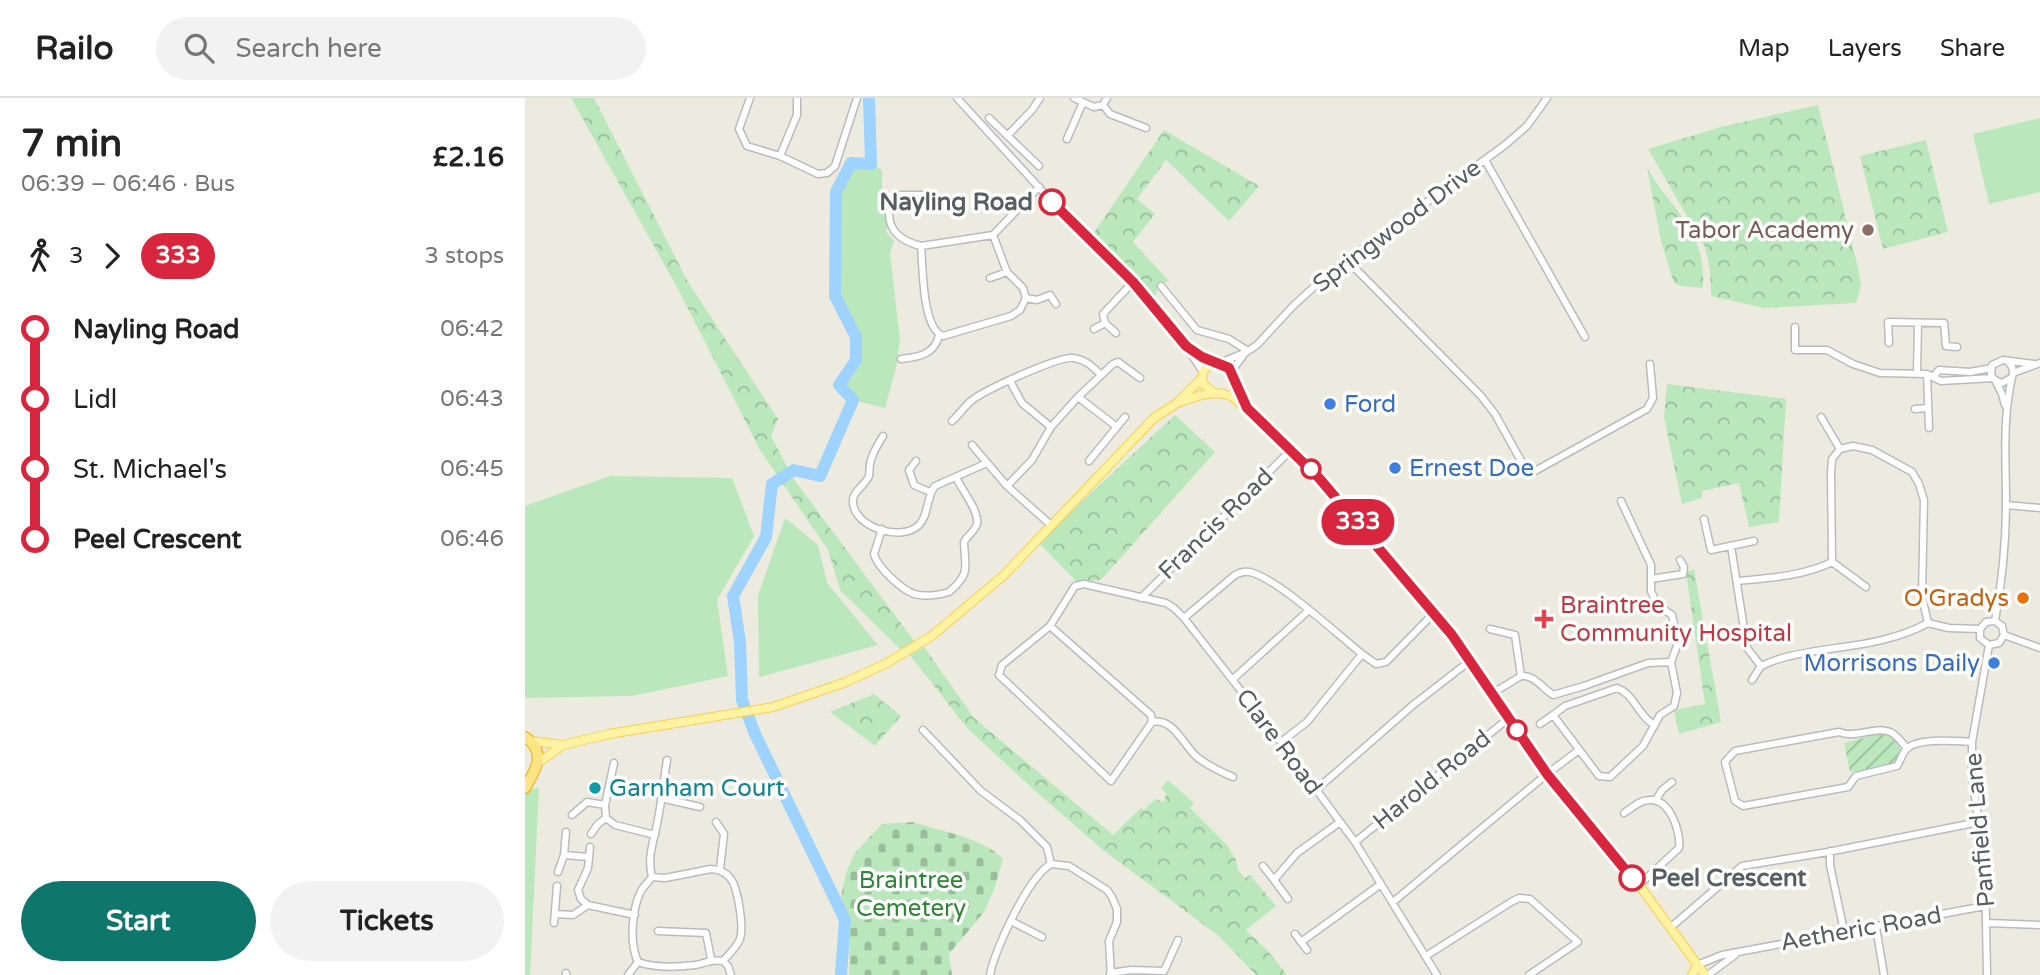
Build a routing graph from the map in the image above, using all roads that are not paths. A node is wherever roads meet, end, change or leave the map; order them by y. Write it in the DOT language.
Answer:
graph roads {
  1 [pos="750,98"];
  2 [pos="797,98"];
  3 [pos="857,98"];
  4 [pos="957,98"];
  5 [pos="1040,98"];
  6 [pos="1074,98"];
  7 [pos="1107,98"];
  8 [pos="1547,98"];
  9 [pos="1083,102"];
  10 [pos="1103,105"];
  11 [pos="989,118"];
  12 [pos="1146,128"];
  13 [pos="1007,136"];
  14 [pos="1067,139"];
  15 [pos="780,156"];
  16 [pos="1485,160"];
  17 [pos="1039,166"];
  18 [pos="1039,187"];
  19 [pos="923,195"];
  20 [pos="993,235"];
  21 [pos="921,246"];
  22 [pos="1347,260"];
  23 [pos="1007,272"];
  24 [pos="990,278"];
  25 [pos="1133,282"];
  26 [pos="1161,286"];
  27 [pos="1026,299"];
  28 [pos="1056,304"];
  29 [pos="1105,323"];
  30 [pos="1918,323"];
  31 [pos="1795,327"];
  32 [pos="1094,328"];
  33 [pos="1116,333"];
  34 [pos="939,335"];
  35 [pos="1585,337"];
  36 [pos="1889,343"];
  37 [pos="1186,346"];
  38 [pos="1957,347"];
  39 [pos="1246,352"];
  40 [pos="901,359"];
  41 [pos="2008,361"];
  42 [pos="1217,363"];
  43 [pos="1650,364"];
  44 [pos="2037,364"];
  45 [pos="1991,368"];
  46 [pos="1917,373"];
  47 [pos="1101,375"];
  48 [pos="1202,375"];
  49 [pos="1232,375"];
  50 [pos="1931,375"];
  51 [pos="2012,375"];
  52 [pos="1140,377"];
  53 [pos="1994,379"];
  54 [pos="1010,381"];
  55 [pos="1219,393"];
  56 [pos="1078,397"];
  57 [pos="1177,403"];
  58 [pos="2005,407"];
  59 [pos="1247,408"];
  60 [pos="1927,408"];
  61 [pos="1915,409"];
  62 [pos="1125,417"];
  63 [pos="1821,417"];
  64 [pos="952,421"];
  65 [pos="1051,427"];
  66 [pos="1117,427"];
  67 [pos="1929,428"];
  68 [pos="883,436"];
  69 [pos="972,445"];
  70 [pos="1840,449"];
  71 [pos="1291,450"];
  72 [pos="916,460"];
  73 [pos="1090,461"];
  74 [pos="987,463"];
  75 [pos="956,477"];
  76 [pos="1007,486"];
  77 [pos="930,492"];
  78 [pos="2006,505"];
  79 [pos="1621,507"];
  80 [pos="2040,508"];
  81 [pos="1704,519"];
  82 [pos="1052,526"];
  83 [pos="882,529"];
  84 [pos="1754,541"];
  85 [pos="1731,546"];
  86 [pos="1680,559"];
  87 [pos="1832,562"];
  88 [pos="1071,578"];
  89 [pos="1651,579"];
  90 [pos="1738,581"];
  91 [pos="1075,586"];
  92 [pos="1866,587"];
  93 [pos="1141,598"];
  94 [pos="1308,611"];
  95 [pos="1434,613"];
  96 [pos="1184,618"];
  97 [pos="1995,621"];
  98 [pos="1928,623"];
  99 [pos="1049,626"];
  100 [pos="1490,629"];
  101 [pos="1980,629"];
  102 [pos="2004,635"];
  103 [pos="1989,645"];
  104 [pos="2040,648"];
  105 [pos="1362,654"];
  106 [pos="1471,660"];
  107 [pos="1671,662"];
  108 [pos="1761,666"];
  109 [pos="1521,676"];
  110 [pos="1233,680"];
  111 [pos="1752,680"];
  112 [pos="1493,694"];
  113 [pos="1553,715"];
  114 [pos="1509,718"];
  115 [pos="1152,722"];
  116 [pos="1540,724"];
  117 [pos="1653,724"];
  118 [pos="923,730"];
  119 [pos="528,739"];
  120 [pos="1281,742"];
  121 [pos="1972,742"];
  122 [pos="563,745"];
  123 [pos="1906,748"];
  124 [pos="1579,750"];
  125 [pos="667,760"];
  126 [pos="539,762"];
  127 [pos="614,763"];
  128 [pos="1547,774"];
  129 [pos="1233,777"];
  130 [pos="528,780"];
  131 [pos="1672,782"];
  132 [pos="525,788"];
  133 [pos="1316,790"];
  134 [pos="661,798"];
  135 [pos="1656,800"];
  136 [pos="605,805"];
  137 [pos="700,807"];
  138 [pos="1624,813"];
  139 [pos="572,815"];
  140 [pos="606,818"];
  141 [pos="716,822"];
  142 [pos="1340,822"];
  143 [pos="1979,822"];
  144 [pos="566,832"];
  145 [pos="591,834"];
  146 [pos="655,835"];
  147 [pos="1355,842"];
  148 [pos="590,847"];
  149 [pos="1831,851"];
  150 [pos="564,855"];
  151 [pos="589,857"];
  152 [pos="1051,864"];
  153 [pos="1263,866"];
  154 [pos="720,869"];
  155 [pos="558,872"];
  156 [pos="652,877"];
  157 [pos="1274,880"];
  158 [pos="1381,884"];
  159 [pos="1639,885"];
  160 [pos="557,886"];
  161 [pos="1287,899"];
  162 [pos="1392,902"];
  163 [pos="588,905"];
  164 [pos="1985,906"];
  165 [pos="555,914"];
  166 [pos="635,915"];
  167 [pos="1011,921"];
  168 [pos="554,923"];
  169 [pos="1987,923"];
  170 [pos="2040,925"];
  171 [pos="1875,927"];
  172 [pos="1670,928"];
  173 [pos="658,931"];
  174 [pos="1844,932"];
  175 [pos="1295,934"];
  176 [pos="1042,937"];
  177 [pos="1178,940"];
  178 [pos="1301,942"];
  179 [pos="1307,950"];
  180 [pos="1737,954"];
  181 [pos="1426,956"];
  182 [pos="711,959"];
  183 [pos="723,961"];
  184 [pos="638,962"];
  185 [pos="677,965"];
  186 [pos="1697,965"];
  187 [pos="1111,974"];
  188 [pos="628,975"];
  189 [pos="677,975"];
  190 [pos="730,975"];
  191 [pos="990,975"];
  192 [pos="1437,975"];
  193 [pos="1529,975"];
  194 [pos="1692,975"];
  195 [pos="1706,975"];
  196 [pos="1884,975"];
  197 [pos="1987,975"];
  1 -- 15 [label="street"];
  2 -- 15 [label="street"];
  3 -- 15 [label="street"];
  4 -- 18 [label="street"];
  5 -- 13 [label="street"];
  6 -- 9 [label="street"];
  7 -- 10 [label="street"];
  8 -- 16 [label="street, Springwood Drive"];
  9 -- 10 [label="street"];
  9 -- 14 [label="street"];
  10 -- 12 [label="street"];
  11 -- 13 [label="street"];
  13 -- 17 [label="street"];
  16 -- 22 [label="street, Springwood Drive"];
  16 -- 35 [label="street"];
  18 -- 20 [label="street"];
  18 -- 25 [label="street"];
  19 -- 21 [label="street"];
  20 -- 21 [label="street"];
  20 -- 23 [label="street"];
  21 -- 34 [label="street"];
  22 -- 39 [label="street, Springwood Drive"];
  22 -- 43 [label="street"];
  23 -- 24 [label="street"];
  23 -- 27 [label="street"];
  25 -- 29 [label="street"];
  25 -- 37 [label="street"];
  26 -- 39 [label="street"];
  27 -- 28 [label="street"];
  27 -- 34 [label="street"];
  29 -- 32 [label="street"];
  29 -- 33 [label="street"];
  30 -- 36 [label="street"];
  30 -- 38 [label="street"];
  30 -- 46 [label="street"];
  31 -- 46 [label="street"];
  34 -- 40 [label="street"];
  37 -- 42 [label="street"];
  37 -- 48 [label="street"];
  39 -- 42 [label="street, Springwood Drive"];
  39 -- 49 [label="street, Springwood Drive"];
  41 -- 44 [label="street"];
  41 -- 45 [label="street"];
  41 -- 51 [label="street"];
  42 -- 48 [label="main road"];
  42 -- 49 [label="main road"];
  44 -- 51 [label="street"];
  45 -- 50 [label="street"];
  45 -- 53 [label="street"];
  46 -- 50 [label="street"];
  47 -- 52 [label="street"];
  47 -- 54 [label="street"];
  47 -- 56 [label="street"];
  48 -- 55 [label="main road"];
  48 -- 57 [label="main road"];
  49 -- 55 [label="main road"];
  49 -- 59 [label="main road"];
  50 -- 53 [label="street"];
  50 -- 60 [label="street"];
  51 -- 53 [label="street"];
  51 -- 58 [label="street"];
  53 -- 58 [label="street"];
  54 -- 64 [label="street"];
  54 -- 65 [label="street"];
  55 -- 57 [label="main road"];
  55 -- 59 [label="main road"];
  56 -- 65 [label="street"];
  56 -- 66 [label="street"];
  57 -- 82 [label="main road"];
  58 -- 78 [label="street"];
  59 -- 71 [label="main road"];
  60 -- 61 [label="street"];
  60 -- 67 [label="street"];
  62 -- 66 [label="street"];
  63 -- 70 [label="street"];
  65 -- 76 [label="street"];
  66 -- 73 [label="street"];
  68 -- 83 [label="street"];
  69 -- 74 [label="street"];
  70 -- 87 [label="street"];
  70 -- 98 [label="street"];
  71 -- 93 [label="street, Francis Road"];
  71 -- 95 [label="main road"];
  72 -- 77 [label="street"];
  74 -- 75 [label="street"];
  74 -- 76 [label="street"];
  75 -- 77 [label="street"];
  75 -- 83 [label="street"];
  76 -- 82 [label="street"];
  77 -- 83 [label="street"];
  78 -- 80 [label="street"];
  78 -- 97 [label="street"];
  79 -- 89 [label="street"];
  81 -- 85 [label="street"];
  82 -- 122 [label="main road"];
  84 -- 85 [label="street"];
  85 -- 90 [label="street"];
  86 -- 89 [label="street"];
  87 -- 90 [label="street"];
  87 -- 92 [label="street"];
  88 -- 91 [label="street"];
  89 -- 107 [label="street"];
  90 -- 108 [label="street"];
  91 -- 93 [label="street, Clare Road"];
  91 -- 99 [label="street"];
  93 -- 96 [label="street, Clare Road"];
  94 -- 96 [label="street"];
  94 -- 105 [label="street"];
  94 -- 110 [label="street"];
  95 -- 105 [label="street"];
  95 -- 106 [label="main road"];
  96 -- 110 [label="street, Clare Road"];
  97 -- 101 [label="street"];
  97 -- 102 [label="street"];
  98 -- 101 [label="street"];
  98 -- 108 [label="street"];
  99 -- 115 [label="street"];
  99 -- 115 [label="street"];
  100 -- 109 [label="street"];
  101 -- 103 [label="street"];
  102 -- 103 [label="street"];
  102 -- 104 [label="street"];
  103 -- 121 [label="street, Panfield Lane"];
  105 -- 120 [label="street"];
  106 -- 112 [label="main road"];
  106 -- 133 [label="street"];
  107 -- 109 [label="street"];
  107 -- 117 [label="street"];
  108 -- 111 [label="street"];
  109 -- 112 [label="street"];
  110 -- 120 [label="street, Clare Road"];
  112 -- 114 [label="main road"];
  113 -- 116 [label="street"];
  113 -- 117 [label="street"];
  113 -- 124 [label="street"];
  114 -- 128 [label="main road"];
  114 -- 147 [label="street, Harold Road"];
  115 -- 129 [label="street"];
  117 -- 124 [label="street"];
  118 -- 152 [label="street"];
  119 -- 122 [label="main road"];
  119 -- 126 [label="highway"];
  120 -- 133 [label="street, Clare Road"];
  121 -- 123 [label="street"];
  121 -- 143 [label="street, Panfield Lane"];
  122 -- 126 [label="main road"];
  123 -- 123 [label="street"];
  124 -- 128 [label="street"];
  125 -- 134 [label="street"];
  126 -- 130 [label="highway"];
  127 -- 136 [label="street"];
  128 -- 159 [label="main road"];
  128 -- 162 [label="street"];
  130 -- 132 [label="highway"];
  131 -- 135 [label="street"];
  133 -- 142 [label="street, Clare Road"];
  134 -- 137 [label="street"];
  134 -- 146 [label="street"];
  135 -- 138 [label="street"];
  135 -- 159 [label="street"];
  136 -- 139 [label="street"];
  136 -- 140 [label="street"];
  140 -- 145 [label="street"];
  140 -- 146 [label="street"];
  141 -- 154 [label="street"];
  142 -- 147 [label="street, Clare Road"];
  142 -- 157 [label="street"];
  143 -- 149 [label="street"];
  143 -- 164 [label="street, Panfield Lane"];
  144 -- 150 [label="street"];
  146 -- 156 [label="street"];
  147 -- 158 [label="street, Clare Road"];
  148 -- 151 [label="street"];
  149 -- 172 [label="street"];
  149 -- 174 [label="street"];
  150 -- 151 [label="street"];
  150 -- 155 [label="street"];
  151 -- 163 [label="street"];
  152 -- 167 [label="street"];
  152 -- 187 [label="street"];
  153 -- 157 [label="street"];
  154 -- 156 [label="street"];
  154 -- 183 [label="street"];
  156 -- 166 [label="street"];
  157 -- 161 [label="street"];
  158 -- 162 [label="street, Clare Road"];
  158 -- 178 [label="street"];
  159 -- 172 [label="main road"];
  160 -- 165 [label="street"];
  162 -- 181 [label="street, Clare Road"];
  163 -- 165 [label="street"];
  163 -- 166 [label="street"];
  164 -- 169 [label="street, Panfield Lane"];
  164 -- 171 [label="street, Aetheric Road"];
  165 -- 168 [label="street"];
  166 -- 184 [label="street"];
  167 -- 176 [label="street"];
  167 -- 191 [label="street"];
  169 -- 170 [label="street"];
  169 -- 197 [label="street, Panfield Lane"];
  171 -- 174 [label="street, Aetheric Road"];
  171 -- 196 [label="street"];
  172 -- 186 [label="main road"];
  173 -- 182 [label="street"];
  174 -- 180 [label="street, Aetheric Road"];
  175 -- 178 [label="street"];
  177 -- 187 [label="street"];
  178 -- 179 [label="street"];
  180 -- 186 [label="street, Aetheric Road"];
  180 -- 195 [label="street, Aetheric Road"];
  181 -- 192 [label="street, Clare Road"];
  181 -- 193 [label="street"];
  182 -- 183 [label="street"];
  182 -- 185 [label="street"];
  183 -- 190 [label="street"];
  184 -- 185 [label="street"];
  184 -- 188 [label="street"];
  185 -- 189 [label="street"];
  186 -- 194 [label="main road"];
  186 -- 195 [label="main road"];
}
